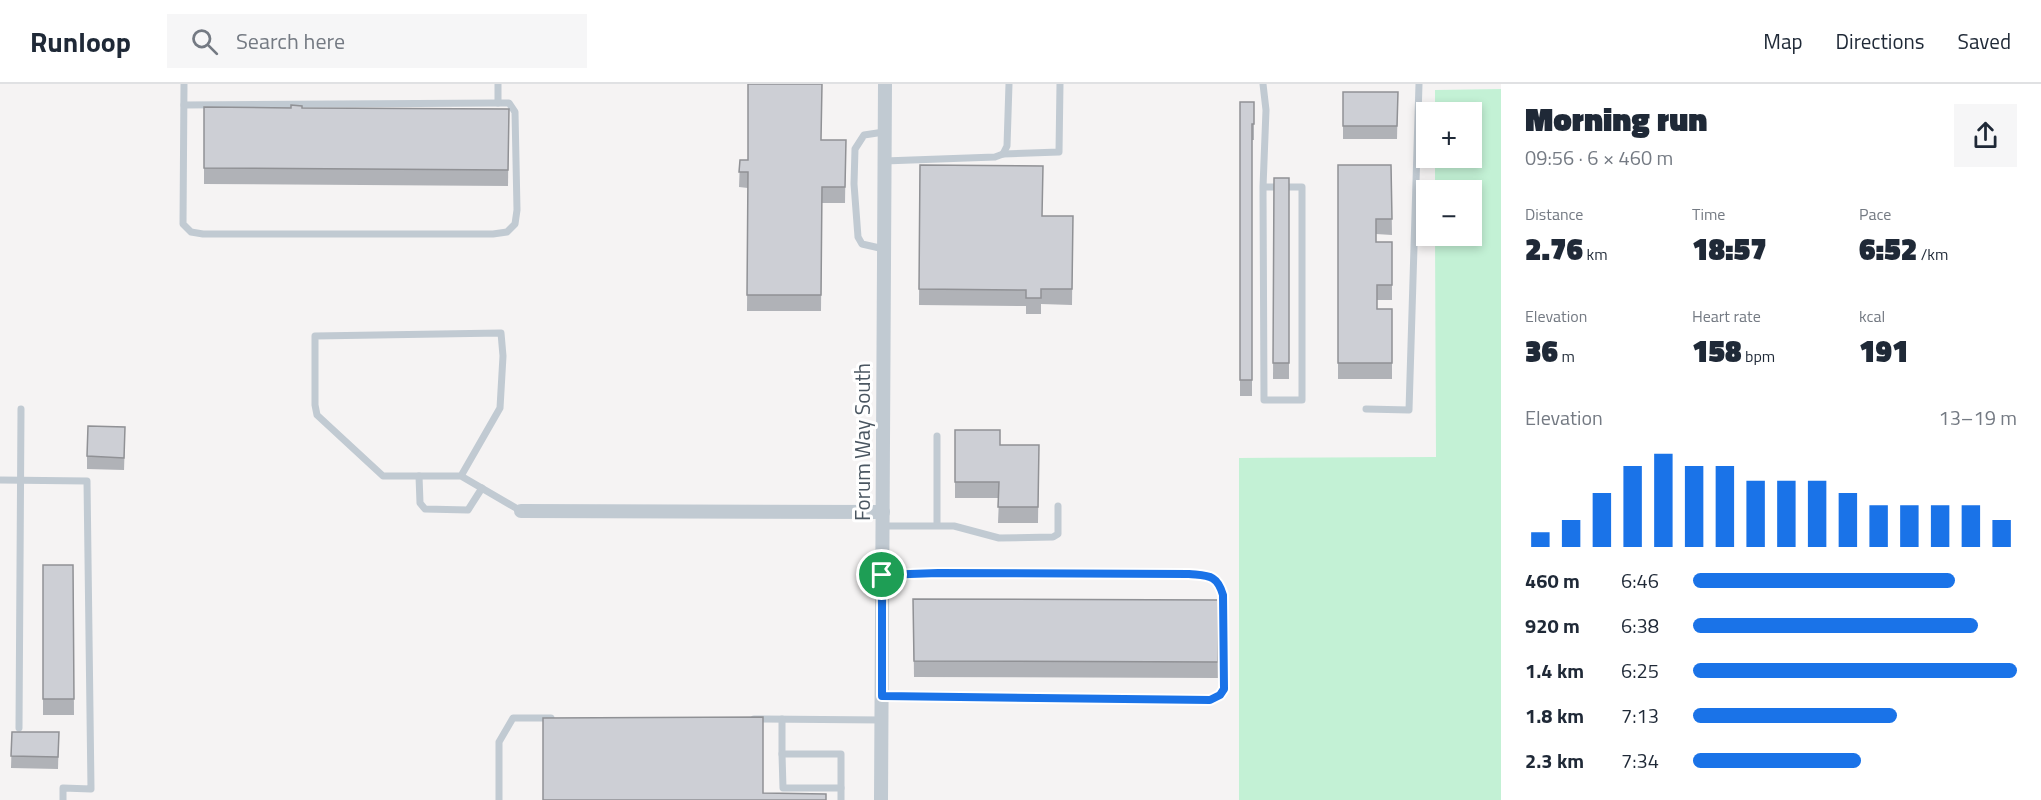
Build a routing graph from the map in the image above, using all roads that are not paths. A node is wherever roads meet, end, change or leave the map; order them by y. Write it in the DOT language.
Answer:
graph roads {
  1 [pos="184,84"];
  2 [pos="498,84"];
  3 [pos="885,84"];
  4 [pos="1009,84"];
  5 [pos="1060,84"];
  6 [pos="1263,84"];
  7 [pos="1419,84"];
  8 [pos="498,103"];
  9 [pos="184,105"];
  10 [pos="884,132"];
  11 [pos="1003,154"];
  12 [pos="884,161"];
  13 [pos="1263,187"];
  14 [pos="884,249"];
  15 [pos="21,409"];
  16 [pos="1366,409"];
  17 [pos="936,435"];
  18 [pos="419,476"];
  19 [pos="461,476"];
  20 [pos="0,480"];
  21 [pos="21,480"];
  22 [pos="482,488"];
  23 [pos="1058,506"];
  24 [pos="521,511"];
  25 [pos="883,519"];
  26 [pos="937,525"];
  27 [pos="882,575"];
  28 [pos="882,696"];
  29 [pos="560,718"];
  30 [pos="747,719"];
  31 [pos="782,719"];
  32 [pos="882,720"];
  33 [pos="19,729"];
  34 [pos="782,754"];
  35 [pos="841,788"];
  36 [pos="63,800"];
  37 [pos="499,800"];
  38 [pos="841,800"];
  39 [pos="881,800"];
  1 -- 9 [label="lane"];
  2 -- 8 [label="lane"];
  3 -- 10 [label="street, Forum Way South"];
  4 -- 11 [label="lane"];
  5 -- 11 [label="lane"];
  6 -- 13 [label="lane"];
  7 -- 16 [label="lane"];
  8 -- 9 [label="lane"];
  8 -- 9 [label="lane"];
  10 -- 12 [label="street, Forum Way South"];
  10 -- 14 [label="lane"];
  11 -- 12 [label="lane"];
  12 -- 14 [label="street, Forum Way South"];
  13 -- 13 [label="lane"];
  14 -- 25 [label="street, Forum Way South"];
  15 -- 21 [label="lane"];
  17 -- 26 [label="lane"];
  18 -- 19 [label="lane"];
  18 -- 19 [label="lane"];
  18 -- 22 [label="lane"];
  19 -- 22 [label="lane"];
  20 -- 21 [label="lane"];
  21 -- 33 [label="lane"];
  21 -- 36 [label="lane"];
  22 -- 24 [label="lane"];
  23 -- 26 [label="lane"];
  24 -- 25 [label="street"];
  25 -- 26 [label="lane"];
  25 -- 27 [label="street, Forum Way South"];
  27 -- 28 [label="street, Forum Way South"];
  27 -- 28 [label="lane"];
  28 -- 32 [label="street, Forum Way South"];
  29 -- 37 [label="lane"];
  30 -- 31 [label="lane"];
  31 -- 32 [label="lane"];
  31 -- 34 [label="lane"];
  32 -- 39 [label="street, Forum Way South"];
  34 -- 35 [label="lane"];
  34 -- 35 [label="lane"];
  35 -- 38 [label="lane"];
}
